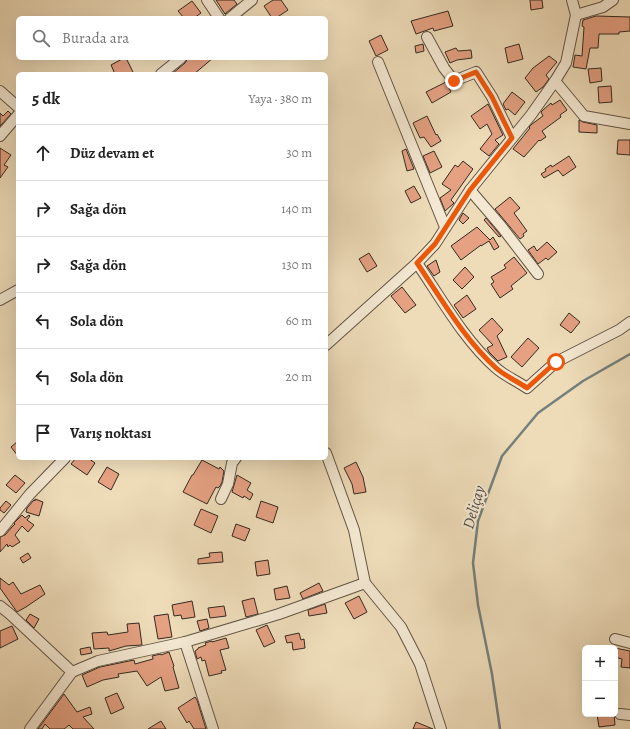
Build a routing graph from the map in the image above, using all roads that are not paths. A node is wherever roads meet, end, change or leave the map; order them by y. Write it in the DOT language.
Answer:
graph roads {
  1 [pos="207,0"];
  2 [pos="252,0"];
  3 [pos="572,0"];
  4 [pos="613,0"];
  5 [pos="576,15"];
  6 [pos="218,16"];
  7 [pos="232,16"];
  8 [pos="427,37"];
  9 [pos="178,60"];
  10 [pos="378,62"];
  11 [pos="164,72"];
  12 [pos="555,81"];
  13 [pos="0,91"];
  14 [pos="16,105"];
  15 [pos="16,117"];
  16 [pos="630,124"];
  17 [pos="0,136"];
  18 [pos="512,138"];
  19 [pos="470,190"];
  20 [pos="445,227"];
  21 [pos="417,263"];
  22 [pos="538,274"];
  23 [pos="16,291"];
  24 [pos="0,300"];
  25 [pos="630,322"];
  26 [pos="328,343"];
  27 [pos="328,458"];
  28 [pos="62,460"];
  29 [pos="231,460"];
  30 [pos="221,499"];
  31 [pos="0,531"];
  32 [pos="365,583"];
  33 [pos="0,606"];
  34 [pos="615,639"];
  35 [pos="185,642"];
  36 [pos="630,643"];
  37 [pos="72,672"];
  38 [pos="30,729"];
  39 [pos="213,729"];
  40 [pos="442,729"];
  1 -- 6 [label="street"];
  2 -- 7 [label="street"];
  3 -- 5 [label="street"];
  4 -- 5 [label="street"];
  5 -- 12 [label="street"];
  8 -- 18 [label="street"];
  9 -- 11 [label="street"];
  10 -- 20 [label="street"];
  12 -- 16 [label="street"];
  12 -- 18 [label="street"];
  13 -- 14 [label="street"];
  15 -- 17 [label="street"];
  18 -- 19 [label="street"];
  19 -- 20 [label="street"];
  19 -- 22 [label="street"];
  20 -- 21 [label="street"];
  21 -- 25 [label="street"];
  21 -- 26 [label="street"];
  23 -- 24 [label="street"];
  27 -- 32 [label="street"];
  28 -- 31 [label="street"];
  29 -- 30 [label="street"];
  32 -- 35 [label="street"];
  32 -- 40 [label="street"];
  33 -- 37 [label="street"];
  34 -- 36 [label="street"];
  35 -- 37 [label="street"];
  35 -- 39 [label="street"];
  37 -- 38 [label="street"];
}
